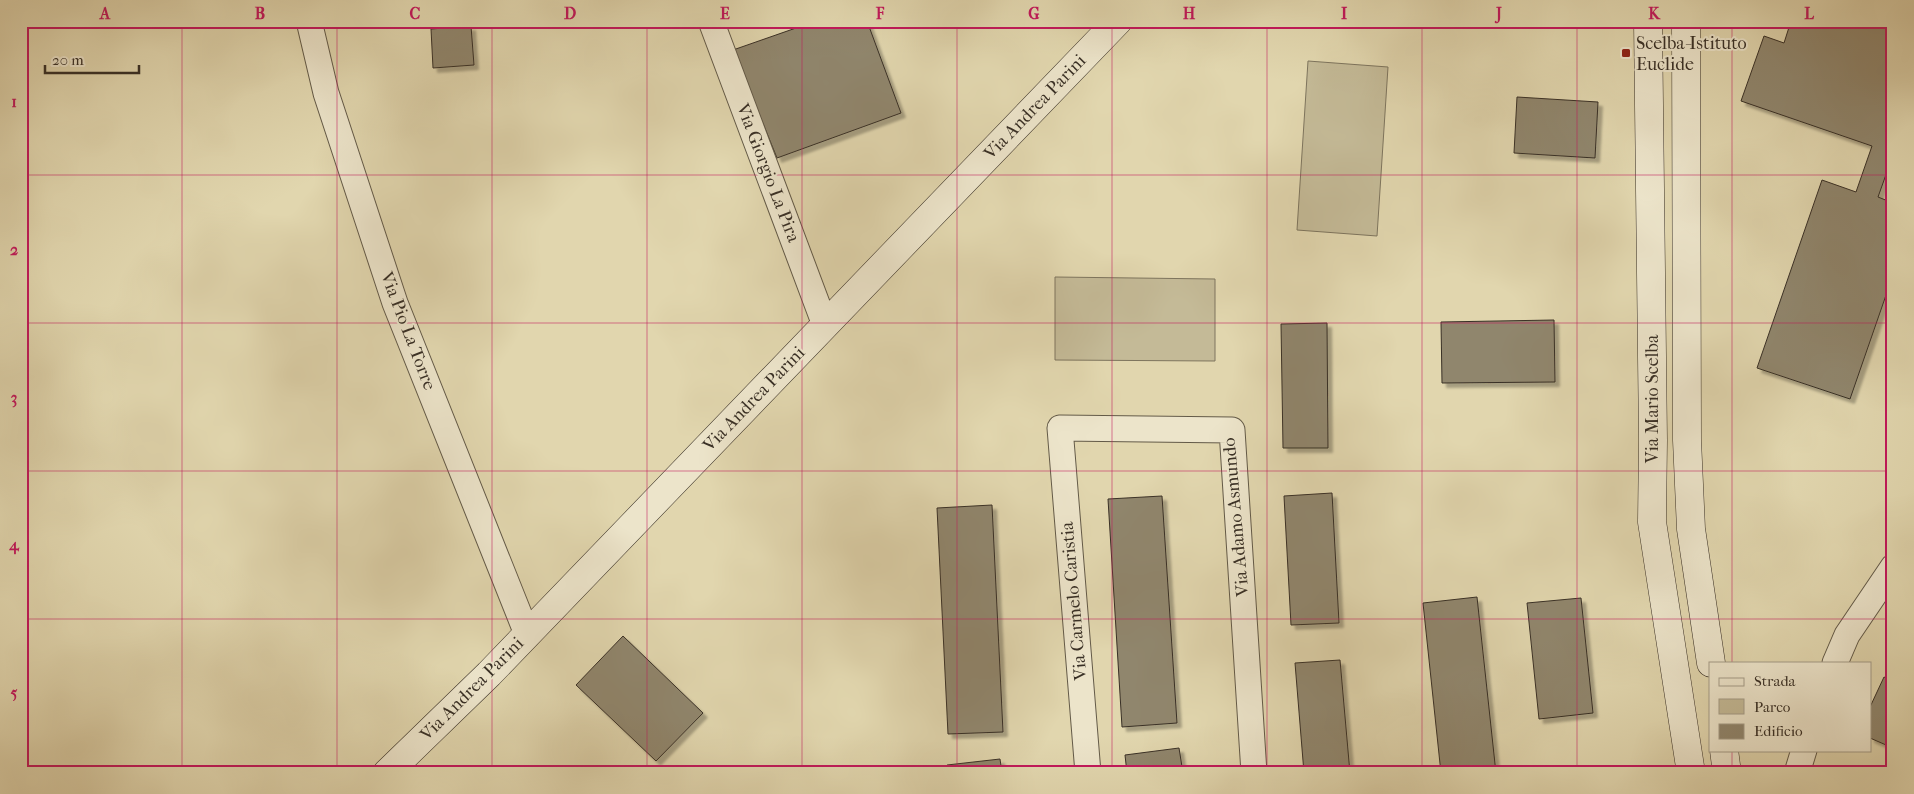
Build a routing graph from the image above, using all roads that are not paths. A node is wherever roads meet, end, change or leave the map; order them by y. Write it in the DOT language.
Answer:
graph roads {
  1 [pos="309,21"];
  2 [pos="711,21"];
  3 [pos="1118,21"];
  4 [pos="1648,21"];
  5 [pos="1686,21"];
  6 [pos="825,325"];
  7 [pos="1060,428"];
  8 [pos="1893,567"];
  9 [pos="528,634"];
  10 [pos="1711,662"];
  11 [pos="1835,662"];
  12 [pos="1724,752"];
  13 [pos="1803,752"];
  14 [pos="387,773"];
  15 [pos="1088,773"];
  16 [pos="1254,773"];
  17 [pos="1692,773"];
  18 [pos="1727,773"];
  19 [pos="1797,773"];
  1 -- 9 [label="street, Via Pio La Torre"];
  2 -- 6 [label="street, Via Giorgio La Pira"];
  3 -- 6 [label="main road, Via Andrea Parini"];
  4 -- 17 [label="main road, Via Mario Scelba"];
  5 -- 10 [label="main road, Via Mario Scelba"];
  6 -- 9 [label="main road, Via Andrea Parini"];
  7 -- 15 [label="street, Via Carmelo Caristia"];
  7 -- 16 [label="street, Via Adamo Asmundo"];
  8 -- 11 [label="street"];
  9 -- 14 [label="main road, Via Andrea Parini"];
  12 -- 18 [label="main road"];
  13 -- 19 [label="street"];
}
